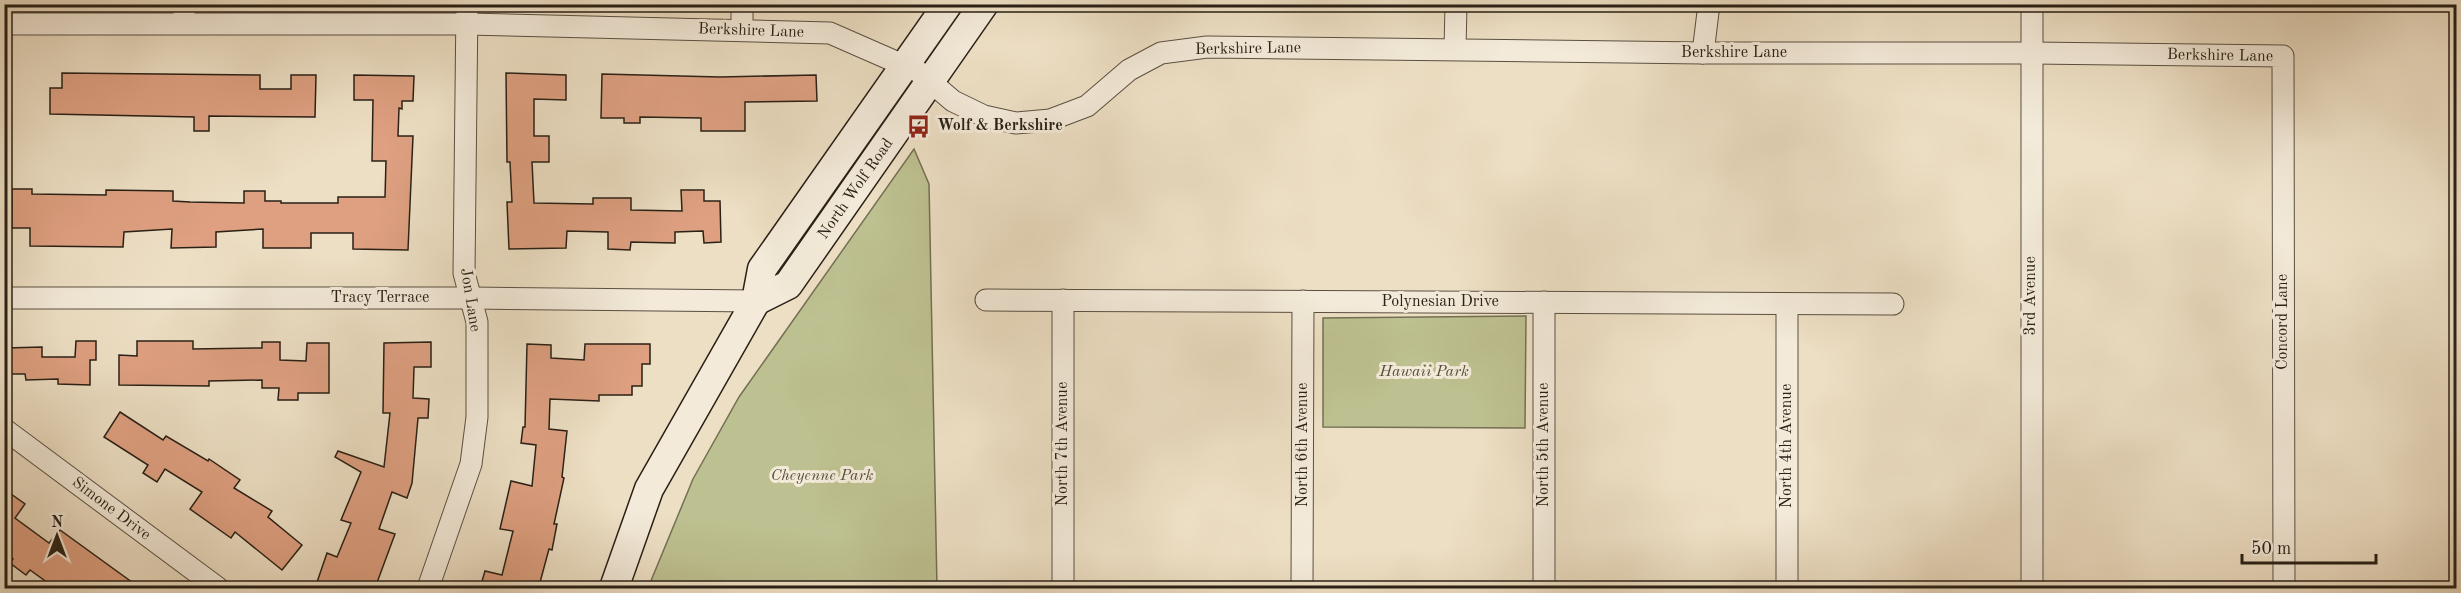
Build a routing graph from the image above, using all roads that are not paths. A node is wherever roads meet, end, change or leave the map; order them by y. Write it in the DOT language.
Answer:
graph roads {
  1 [pos="742,4"];
  2 [pos="948,4"];
  3 [pos="984,4"];
  4 [pos="1456,4"];
  5 [pos="1709,4"];
  6 [pos="2032,4"];
  7 [pos="184,14"];
  8 [pos="467,14"];
  9 [pos="4,24"];
  10 [pos="742,30"];
  11 [pos="1455,49"];
  12 [pos="1702,53"];
  13 [pos="2030,53"];
  14 [pos="2283,56"];
  15 [pos="905,66"];
  16 [pos="931,82"];
  17 [pos="4,298"];
  18 [pos="471,298"];
  19 [pos="986,300"];
  20 [pos="1063,300"];
  21 [pos="756,301"];
  22 [pos="1303,301"];
  23 [pos="1544,302"];
  24 [pos="1787,304"];
  25 [pos="1893,304"];
  26 [pos="4,429"];
  27 [pos="218,588"];
  28 [pos="428,588"];
  29 [pos="614,588"];
  30 [pos="1062,588"];
  31 [pos="1302,588"];
  32 [pos="1544,588"];
  33 [pos="1786,588"];
  34 [pos="2032,588"];
  35 [pos="2284,588"];
  1 -- 10 [label="street"];
  2 -- 15 [label="main road, North Wolf Road"];
  3 -- 16 [label="main road, North Wolf Road"];
  4 -- 11 [label="street"];
  5 -- 12 [label="street"];
  6 -- 13 [label="street, 3rd Avenue"];
  7 -- 8 [label="street, Berkshire Lane"];
  7 -- 9 [label="street, Berkshire Lane"];
  8 -- 10 [label="street, Berkshire Lane"];
  8 -- 18 [label="street, Jon Lane"];
  10 -- 15 [label="street, Berkshire Lane"];
  11 -- 12 [label="street, Berkshire Lane"];
  11 -- 16 [label="street, Berkshire Lane"];
  12 -- 13 [label="street, Berkshire Lane"];
  13 -- 14 [label="street, Berkshire Lane"];
  13 -- 34 [label="street, 3rd Avenue"];
  14 -- 35 [label="street, Concord Lane"];
  15 -- 16 [label="street, Berkshire Lane"];
  15 -- 21 [label="main road, North Wolf Road"];
  16 -- 21 [label="main road, North Wolf Road"];
  17 -- 18 [label="street, Tracy Terrace"];
  18 -- 21 [label="street, Tracy Terrace"];
  18 -- 28 [label="street, Jon Lane"];
  19 -- 20 [label="street, Polynesian Drive"];
  20 -- 22 [label="street, Polynesian Drive"];
  20 -- 30 [label="street, North 7th Avenue"];
  21 -- 29 [label="main road, North Wolf Road"];
  22 -- 23 [label="street, Polynesian Drive"];
  22 -- 31 [label="street, North 6th Avenue"];
  23 -- 24 [label="street, Polynesian Drive"];
  23 -- 32 [label="street, North 5th Avenue"];
  24 -- 25 [label="street, Polynesian Drive"];
  24 -- 33 [label="street, North 4th Avenue"];
  26 -- 27 [label="street, Simone Drive"];
}
